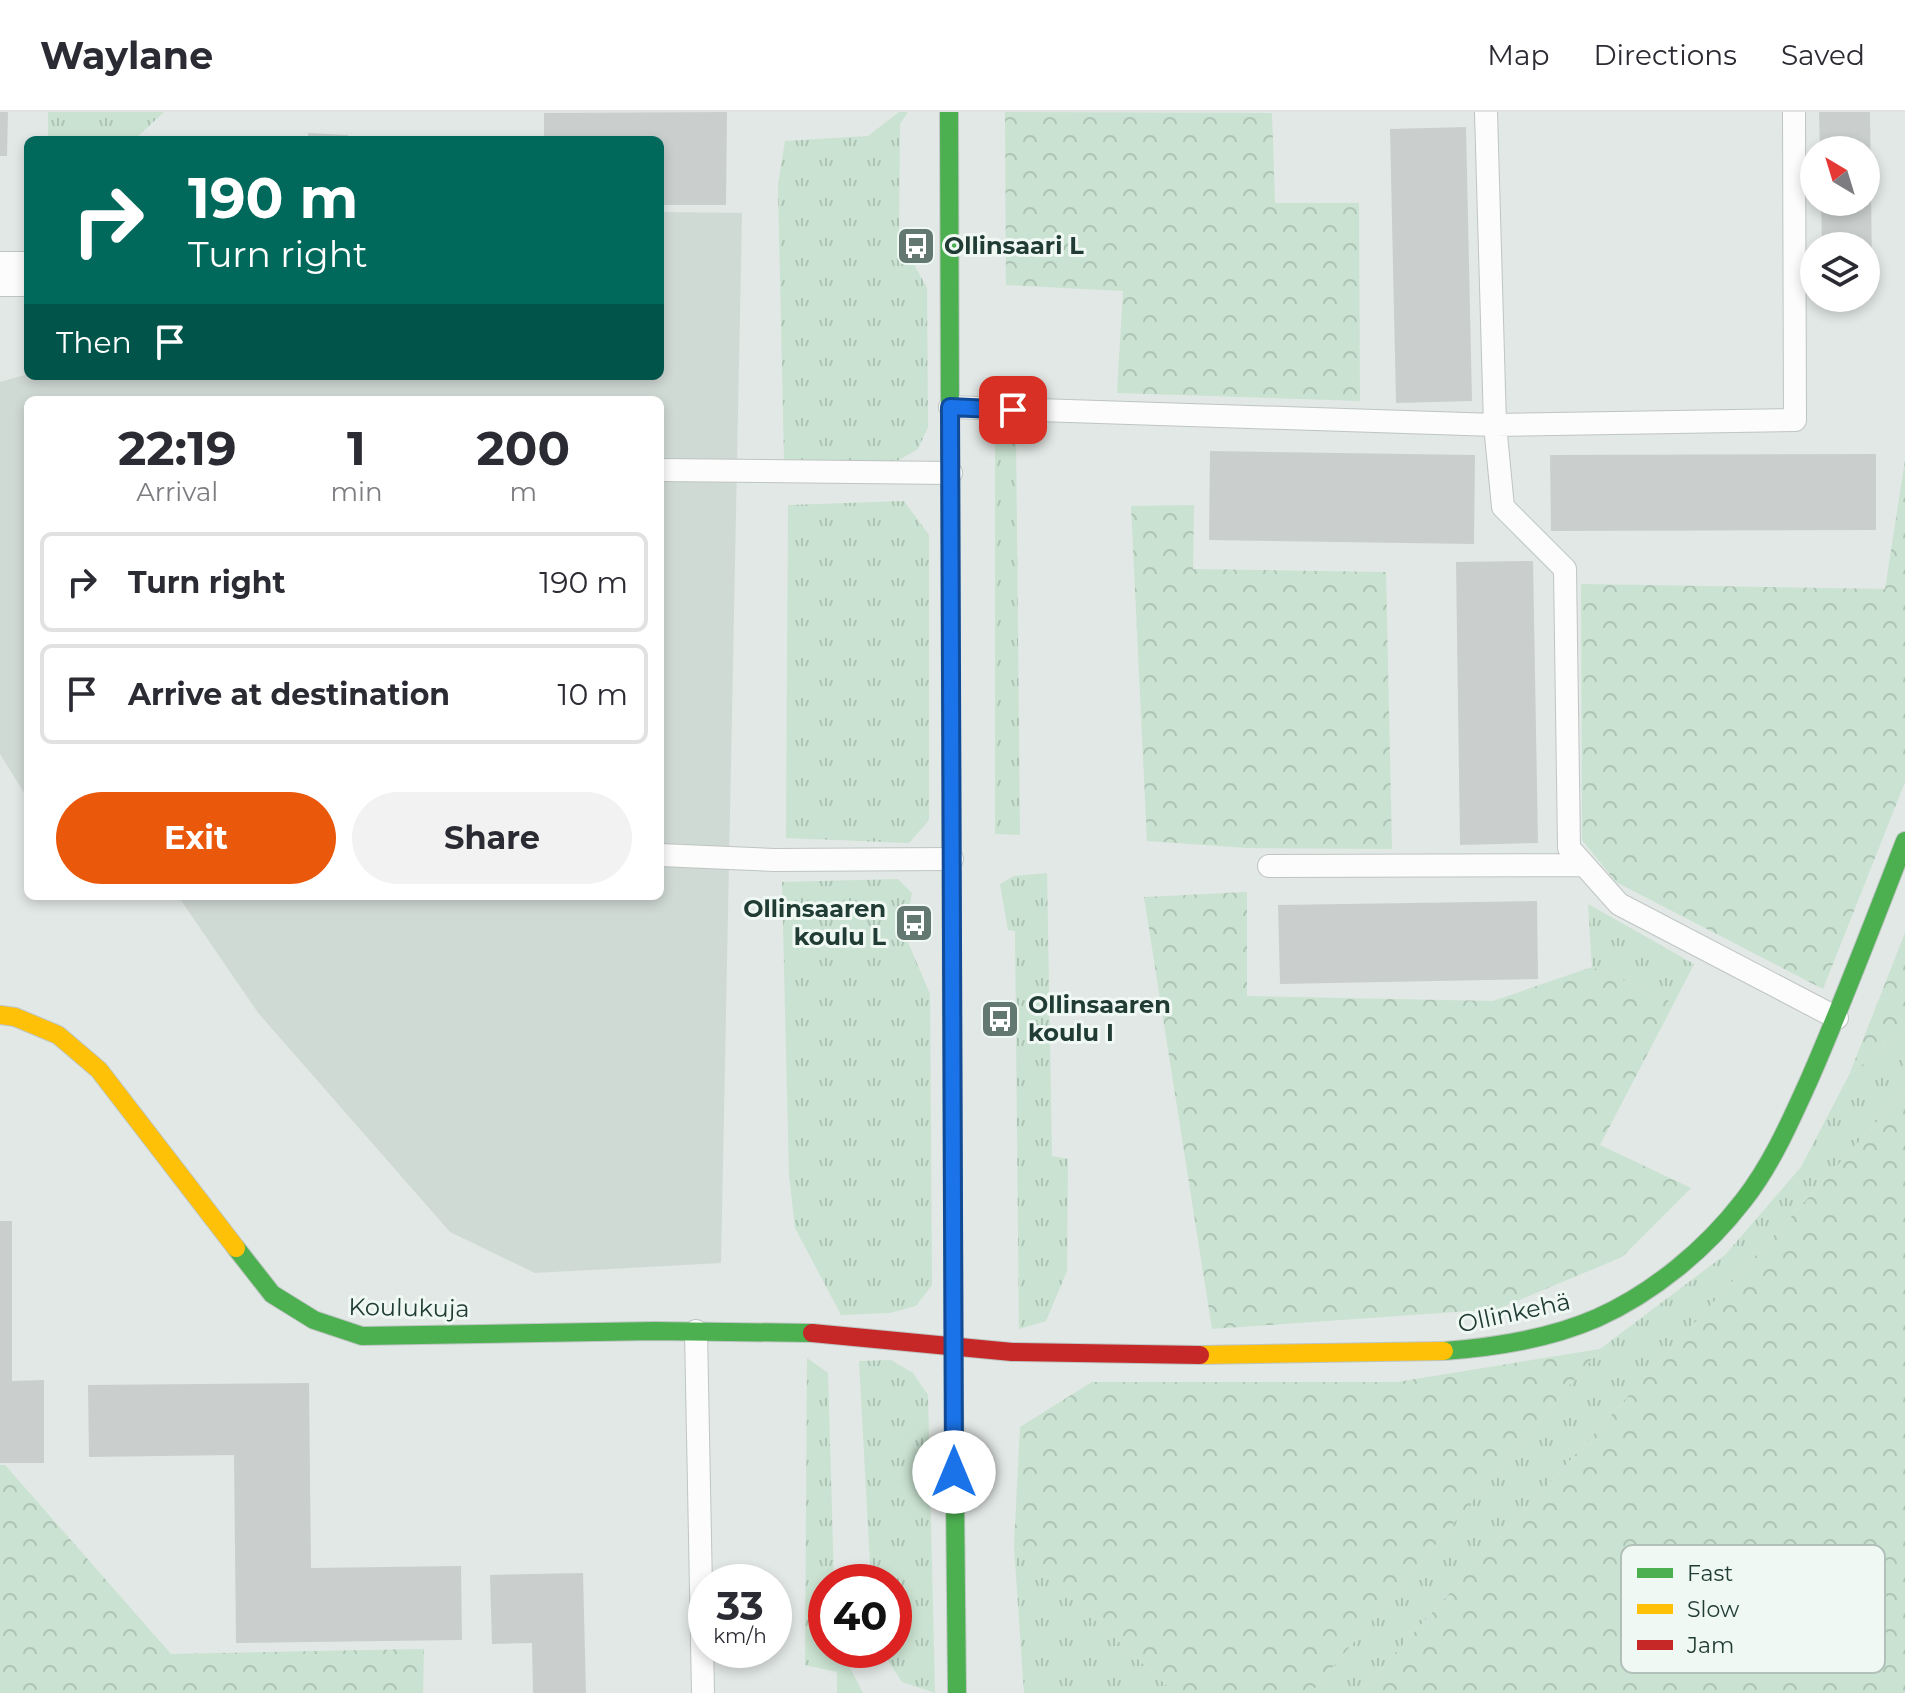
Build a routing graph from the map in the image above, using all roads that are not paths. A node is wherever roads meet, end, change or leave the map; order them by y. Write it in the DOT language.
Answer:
graph roads {
  1 [pos="949,112"];
  2 [pos="1486,112"];
  3 [pos="1794,112"];
  4 [pos="0,274"];
  5 [pos="24,274"];
  6 [pos="950,407"];
  7 [pos="1495,425"];
  8 [pos="664,470"];
  9 [pos="951,473"];
  10 [pos="1905,841"];
  11 [pos="664,855"];
  12 [pos="952,859"];
  13 [pos="1584,865"];
  14 [pos="1269,866"];
  15 [pos="0,1015"];
  16 [pos="1837,1018"];
  17 [pos="696,1331"];
  18 [pos="953,1346"];
  19 [pos="703,1693"];
  20 [pos="957,1693"];
  1 -- 6 [label="street"];
  2 -- 7 [label="lane"];
  3 -- 7 [label="lane"];
  4 -- 5 [label="street"];
  6 -- 7 [label="lane"];
  6 -- 9 [label="street"];
  7 -- 13 [label="lane"];
  8 -- 9 [label="lane"];
  9 -- 12 [label="street"];
  10 -- 16 [label="street, Ollinkehä"];
  11 -- 12 [label="lane"];
  12 -- 18 [label="street"];
  13 -- 14 [label="lane"];
  13 -- 16 [label="lane"];
  15 -- 17 [label="street, Koulukuja"];
  16 -- 18 [label="street, Ollinkehä"];
  17 -- 18 [label="street, Koulukuja"];
  17 -- 19 [label="lane"];
  18 -- 20 [label="street"];
}
